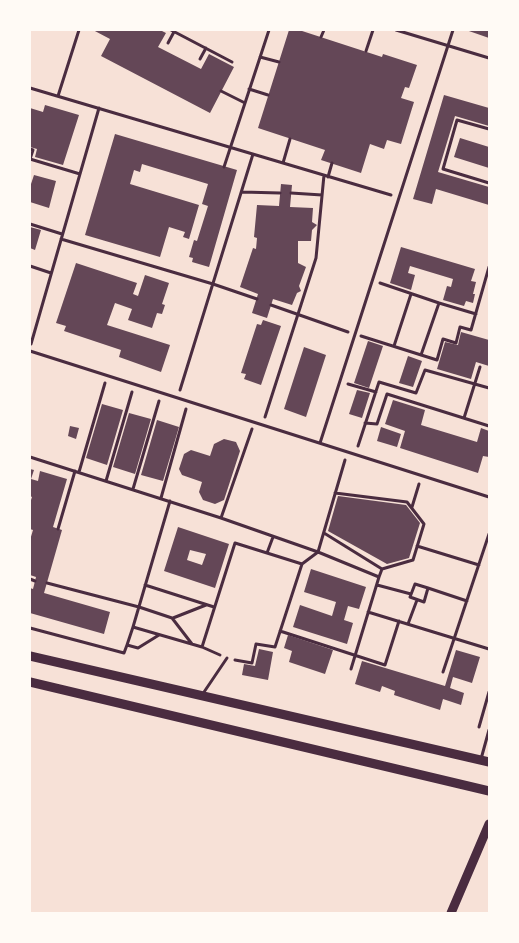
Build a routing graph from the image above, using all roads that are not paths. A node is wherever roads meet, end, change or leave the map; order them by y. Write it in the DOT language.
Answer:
graph roads {
  1 [pos="396,30"];
  2 [pos="453,30"];
  3 [pos="448,46"];
  4 [pos="489,58"];
  5 [pos="30,351"];
  6 [pos="320,443"];
  7 [pos="489,497"];
  8 [pos="30,656"];
  9 [pos="227,658"];
  10 [pos="30,682"];
  11 [pos="202,696"];
  12 [pos="489,730"];
  13 [pos="485,761"];
  14 [pos="489,791"];
  15 [pos="489,824"];
  16 [pos="451,913"];
  1 -- 3 [label="lane"];
  2 -- 3 [label="lane"];
  3 -- 4 [label="lane"];
  3 -- 6 [label="lane"];
  5 -- 6 [label="lane"];
  6 -- 7 [label="lane"];
  8 -- 11 [label="street"];
  9 -- 11 [label="lane"];
  10 -- 14 [label="street"];
  11 -- 13 [label="street"];
  12 -- 13 [label="lane"];
  15 -- 16 [label="street"];
}
